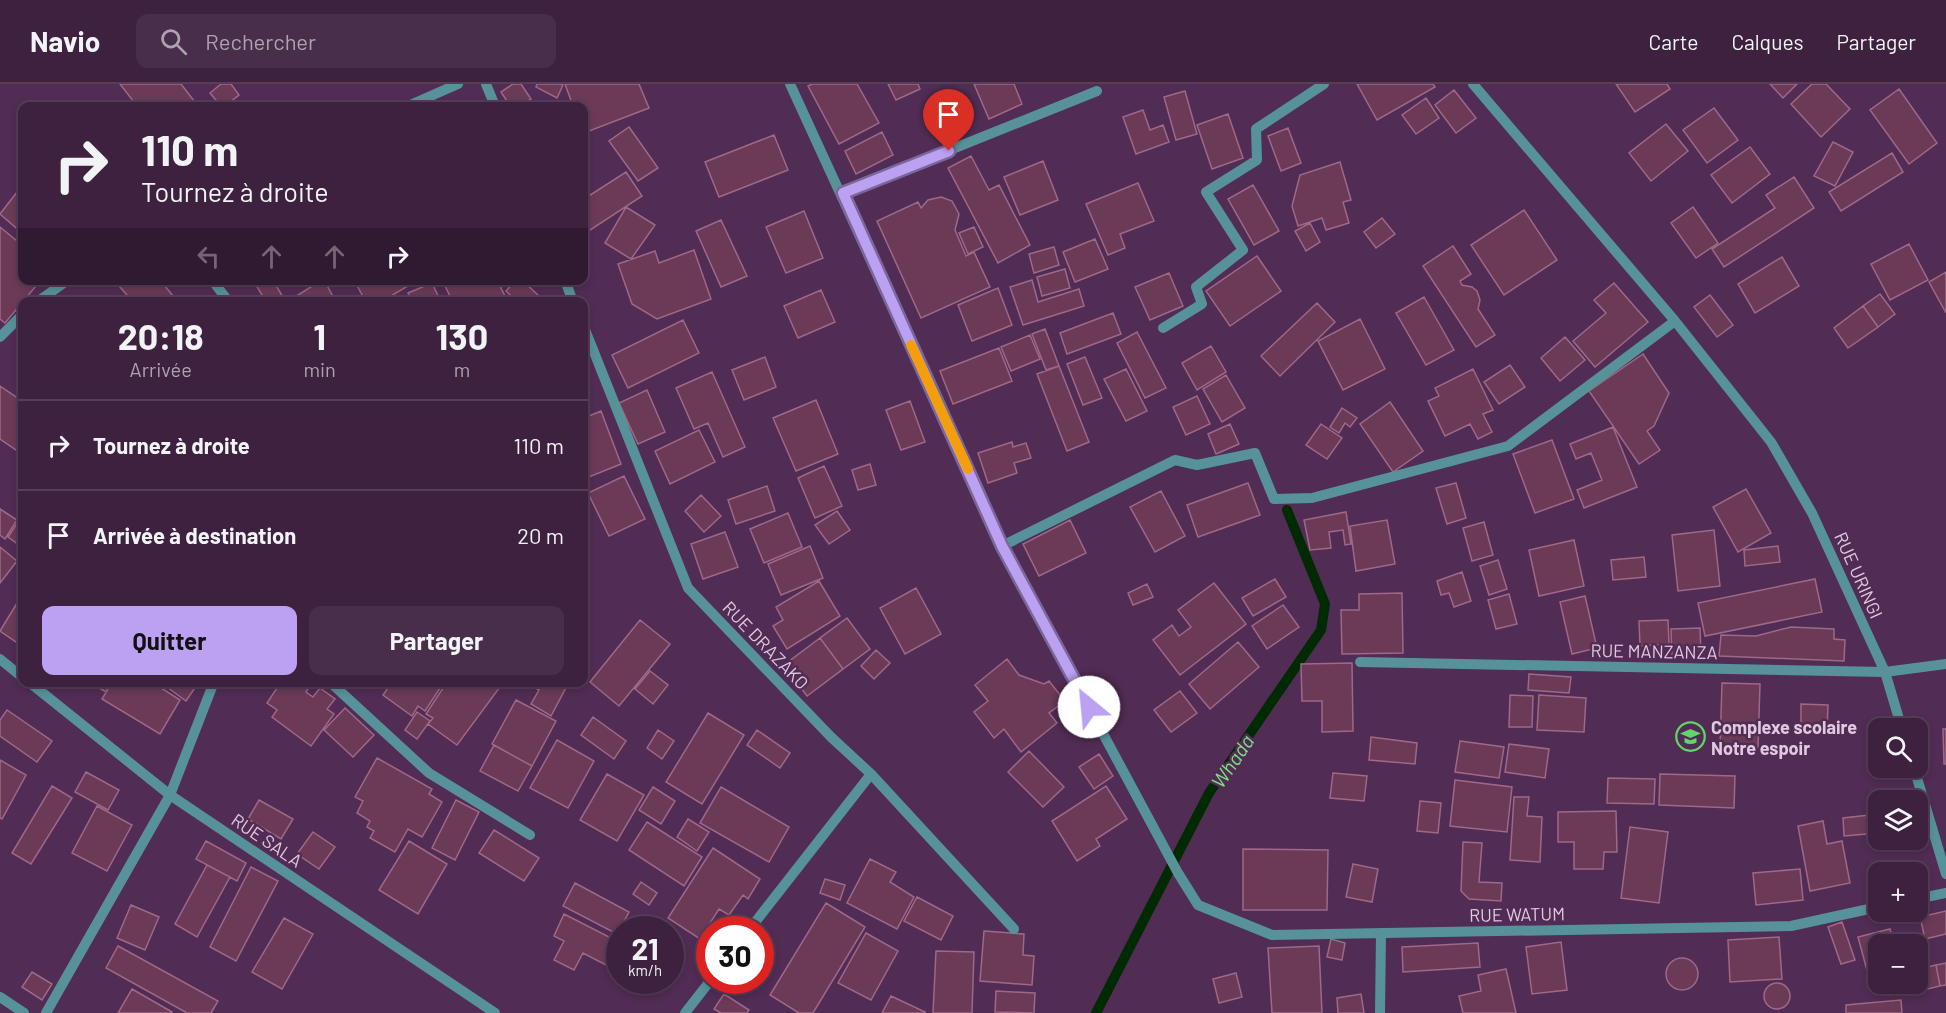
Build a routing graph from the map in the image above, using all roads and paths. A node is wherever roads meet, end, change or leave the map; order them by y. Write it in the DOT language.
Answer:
graph roads {
  1 [pos="458,84"];
  2 [pos="486,84"];
  3 [pos="790,84"];
  4 [pos="1324,84"];
  5 [pos="1473,84"];
  6 [pos="1097,91"];
  7 [pos="417,102"];
  8 [pos="493,102"];
  9 [pos="843,193"];
  10 [pos="61,285"];
  11 [pos="216,285"];
  12 [pos="44,297"];
  13 [pos="225,297"];
  14 [pos="18,319"];
  15 [pos="1675,321"];
  16 [pos="1163,328"];
  17 [pos="0,337"];
  18 [pos="588,337"];
  19 [pos="1002,546"];
  20 [pos="0,659"];
  21 [pos="1360,662"];
  22 [pos="1946,664"];
  23 [pos="1885,672"];
  24 [pos="18,674"];
  25 [pos="35,687"];
  26 [pos="212,687"];
  27 [pos="335,687"];
  28 [pos="1899,718"];
  29 [pos="871,774"];
  30 [pos="1917,778"];
  31 [pos="170,795"];
  32 [pos="530,835"];
  33 [pos="1946,874"];
  34 [pos="1946,893"];
  35 [pos="1928,897"];
  36 [pos="1868,910"];
  37 [pos="760,916"];
  38 [pos="1014,929"];
  39 [pos="1381,933"];
  40 [pos="700,994"];
  41 [pos="0,997"];
  42 [pos="24,1013"];
  43 [pos="46,1013"];
  44 [pos="495,1013"];
  45 [pos="685,1013"];
  46 [pos="1380,1013"];
  1 -- 7 [label="street"];
  2 -- 8 [label="street"];
  3 -- 9 [label="street, RUE WATUM"];
  4 -- 16 [label="street"];
  5 -- 15 [label="street, RUE URINGI"];
  6 -- 9 [label="street"];
  9 -- 19 [label="street, RUE WATUM"];
  10 -- 12 [label="street"];
  11 -- 13 [label="street"];
  14 -- 17 [label="street"];
  15 -- 19 [label="street"];
  15 -- 23 [label="street, RUE URINGI"];
  18 -- 29 [label="street, RUE DRAZAKO"];
  19 -- 39 [label="street, RUE WATUM"];
  20 -- 24 [label="street"];
  21 -- 23 [label="street, RUE MANZANZA"];
  22 -- 23 [label="street, RUE MANZANZA"];
  23 -- 28 [label="street, RUE URINGI"];
  25 -- 31 [label="street, RUE SALA"];
  26 -- 31 [label="street"];
  27 -- 32 [label="street"];
  29 -- 37 [label="street"];
  29 -- 38 [label="street, RUE DRAZAKO"];
  30 -- 33 [label="street"];
  31 -- 43 [label="street"];
  31 -- 44 [label="street, RUE SALA"];
  34 -- 35 [label="street"];
  36 -- 39 [label="street, RUE WATUM"];
  39 -- 46 [label="street"];
  40 -- 45 [label="street"];
  41 -- 42 [label="street"];
}
